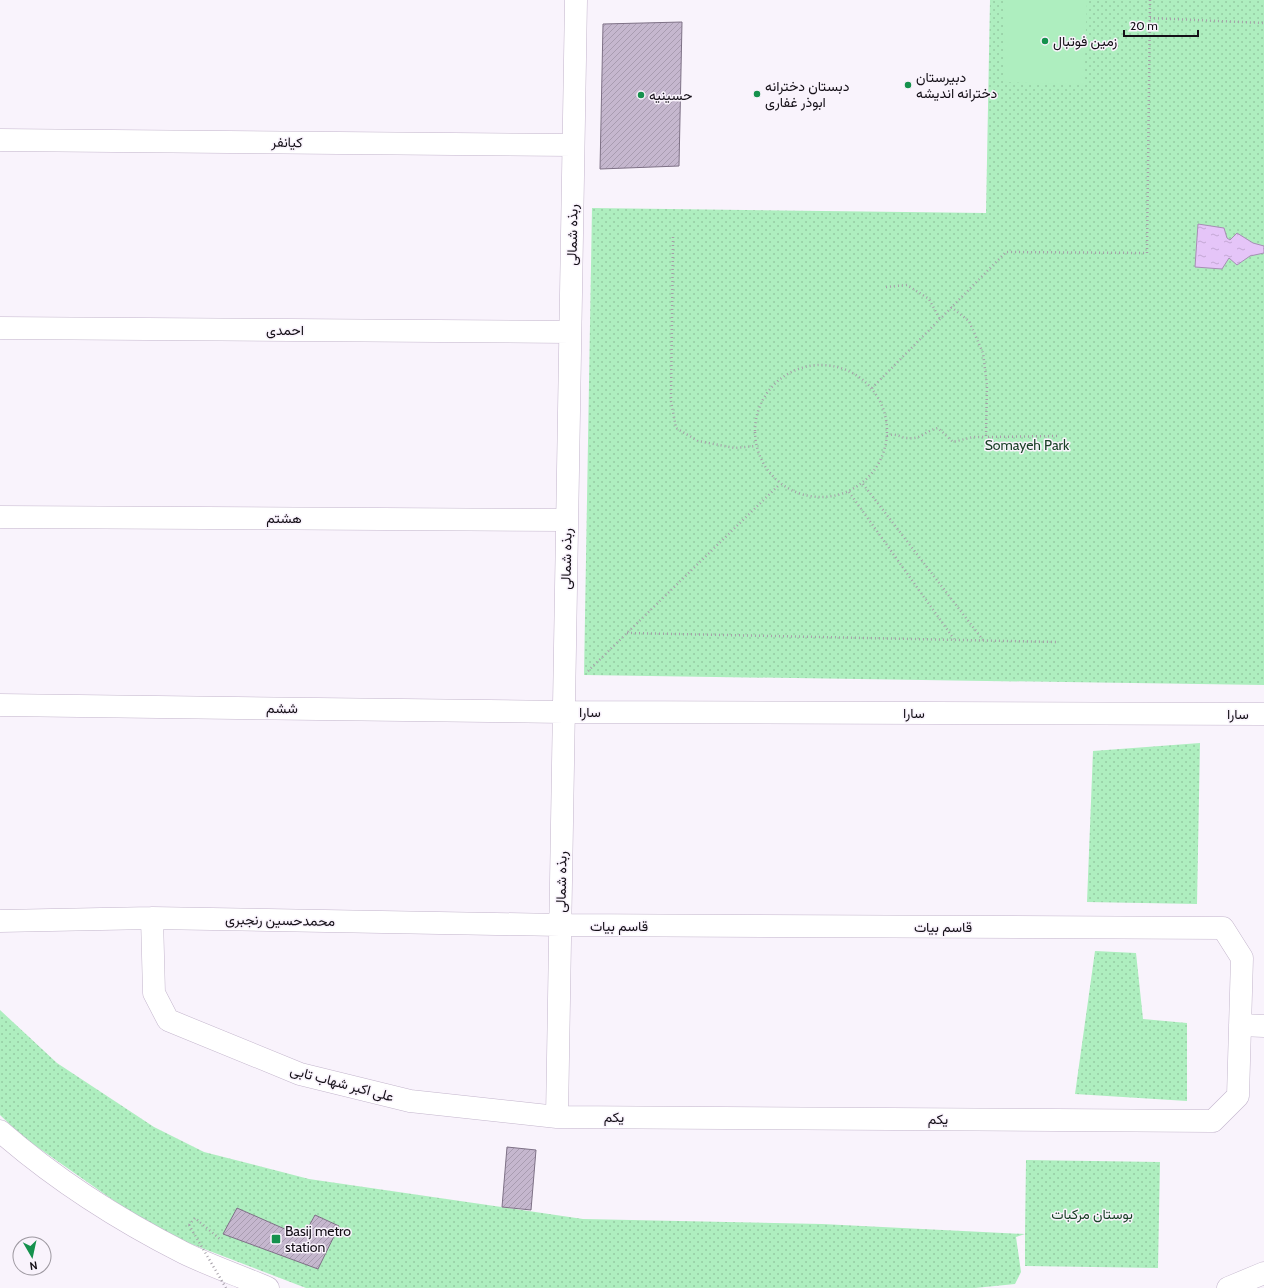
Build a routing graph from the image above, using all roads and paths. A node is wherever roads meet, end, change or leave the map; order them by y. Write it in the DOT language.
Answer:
graph roads {
  1 [pos="576,0"];
  2 [pos="1150,0"];
  3 [pos="1150,18"];
  4 [pos="1264,22"];
  5 [pos="0,140"];
  6 [pos="573,145"];
  7 [pos="674,237"];
  8 [pos="886,287"];
  9 [pos="951,307"];
  10 [pos="940,319"];
  11 [pos="0,328"];
  12 [pos="570,332"];
  13 [pos="872,388"];
  14 [pos="887,436"];
  15 [pos="1059,436"];
  16 [pos="986,437"];
  17 [pos="755,446"];
  18 [pos="780,484"];
  19 [pos="863,484"];
  20 [pos="848,492"];
  21 [pos="0,517"];
  22 [pos="567,520"];
  23 [pos="627,633"];
  24 [pos="955,640"];
  25 [pos="982,640"];
  26 [pos="1057,642"];
  27 [pos="584,675"];
  28 [pos="0,705"];
  29 [pos="564,712"];
  30 [pos="1264,714"];
  31 [pos="152,918"];
  32 [pos="0,921"];
  33 [pos="560,925"];
  34 [pos="1240,1025"];
  35 [pos="1264,1026"];
  36 [pos="557,1117"];
  37 [pos="0,1131"];
  38 [pos="221,1240"];
  39 [pos="1264,1273"];
  40 [pos="226,1288"];
  41 [pos="268,1288"];
  42 [pos="1228,1288"];
  1 -- 6 [label="main road, ربذه شمالی"];
  2 -- 3 [label="path"];
  3 -- 4 [label="path"];
  3 -- 9 [label="path"];
  5 -- 6 [label="main road, کیانفر"];
  6 -- 12 [label="main road, ربذه شمالی"];
  7 -- 17 [label="path"];
  8 -- 10 [label="path"];
  9 -- 10 [label="path"];
  9 -- 16 [label="path"];
  10 -- 13 [label="path"];
  11 -- 12 [label="main road, احمدی"];
  12 -- 22 [label="main road, ربذه شمالی"];
  13 -- 14 [label="path"];
  13 -- 17 [label="path"];
  14 -- 16 [label="path"];
  14 -- 19 [label="path"];
  15 -- 16 [label="path"];
  17 -- 18 [label="path"];
  18 -- 20 [label="path"];
  18 -- 23 [label="path"];
  19 -- 20 [label="path"];
  19 -- 25 [label="path"];
  20 -- 24 [label="path"];
  21 -- 22 [label="main road, هشتم"];
  22 -- 29 [label="main road, ربذه شمالی"];
  23 -- 24 [label="path"];
  23 -- 27 [label="path"];
  24 -- 25 [label="path"];
  25 -- 26 [label="path"];
  28 -- 29 [label="main road, ششم"];
  29 -- 30 [label="main road, سارا"];
  29 -- 33 [label="main road, ربذه شمالی"];
  31 -- 32 [label="main road, محمدحسین رنجبری"];
  31 -- 33 [label="main road, محمدحسین رنجبری"];
  31 -- 36 [label="main road, علی اکبر شهاب تابی"];
  33 -- 34 [label="main road, قاسم بیات"];
  33 -- 36 [label="main road, ربذه شمالی"];
  34 -- 35 [label="main road"];
  34 -- 36 [label="main road, یکم"];
  37 -- 41 [label="main road"];
  38 -- 40 [label="path, bridge"];
  39 -- 42 [label="main road"];
}
